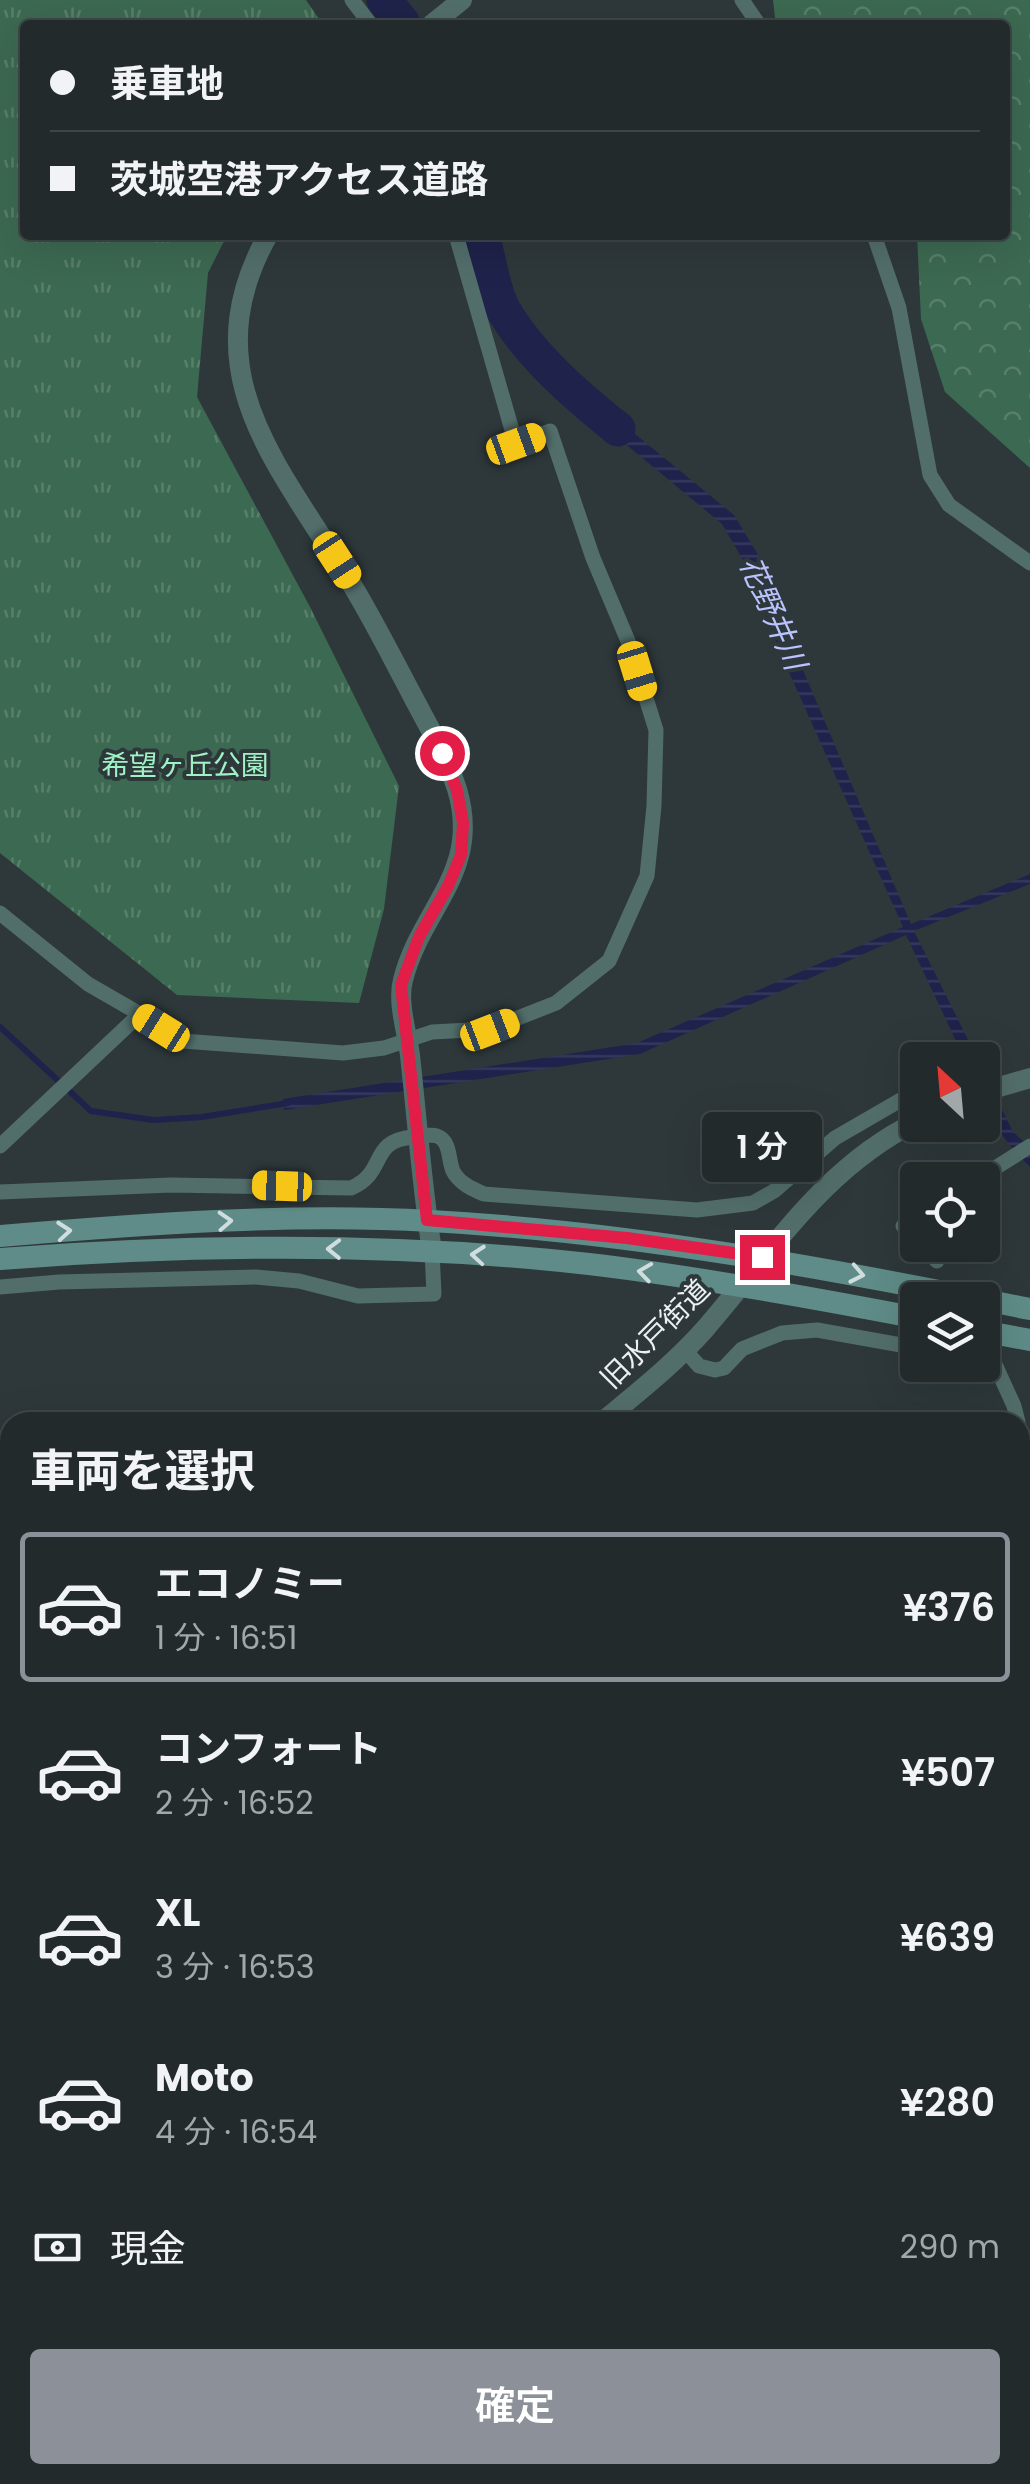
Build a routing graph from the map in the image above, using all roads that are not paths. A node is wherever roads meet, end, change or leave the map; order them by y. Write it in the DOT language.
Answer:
graph roads {
  1 [pos="352,0"];
  2 [pos="462,0"];
  3 [pos="368,20"];
  4 [pos="437,20"];
  5 [pos="265,240"];
  6 [pos="457,240"];
  7 [pos="876,240"];
  8 [pos="1030,564"];
  9 [pos="0,914"];
  10 [pos="140,1014"];
  11 [pos="408,1039"];
  12 [pos="1030,1078"];
  13 [pos="1000,1085"];
  14 [pos="900,1101"];
  15 [pos="900,1132"];
  16 [pos="420,1136"];
  17 [pos="0,1146"];
  18 [pos="1030,1146"];
  19 [pos="1000,1165"];
  20 [pos="0,1192"];
  21 [pos="427,1220"];
  22 [pos="0,1236"];
  23 [pos="432,1251"];
  24 [pos="762,1257"];
  25 [pos="0,1259"];
  26 [pos="742,1286"];
  27 [pos="0,1287"];
  28 [pos="1030,1309"];
  29 [pos="900,1315"];
  30 [pos="1000,1334"];
  31 [pos="1030,1340"];
  32 [pos="900,1345"];
  33 [pos="685,1350"];
  34 [pos="1000,1375"];
  35 [pos="614,1412"];
  36 [pos="1016,1412"];
  1 -- 3 [label="street"];
  2 -- 4 [label="street"];
  5 -- 11 [label="street"];
  6 -- 11 [label="street"];
  7 -- 8 [label="street"];
  9 -- 10 [label="street"];
  10 -- 11 [label="street"];
  10 -- 17 [label="street"];
  11 -- 16 [label="street"];
  12 -- 13 [label="street"];
  14 -- 16 [label="street"];
  15 -- 24 [label="street, 旧水戸街道"];
  16 -- 20 [label="street"];
  16 -- 21 [label="street"];
  18 -- 19 [label="street"];
  22 -- 21 [label="main road, one-way"];
  21 -- 23 [label="street"];
  21 -- 24 [label="main road"];
  23 -- 25 [label="main road, one-way"];
  26 -- 23 [label="main road, one-way"];
  23 -- 27 [label="street"];
  24 -- 26 [label="street, 旧水戸街道"];
  24 -- 28 [label="main road, one-way"];
  26 -- 29 [label="main road"];
  26 -- 33 [label="street, 旧水戸街道"];
  30 -- 31 [label="main road"];
  32 -- 33 [label="street"];
  33 -- 35 [label="street, 旧水戸街道"];
  34 -- 36 [label="street"];
}
